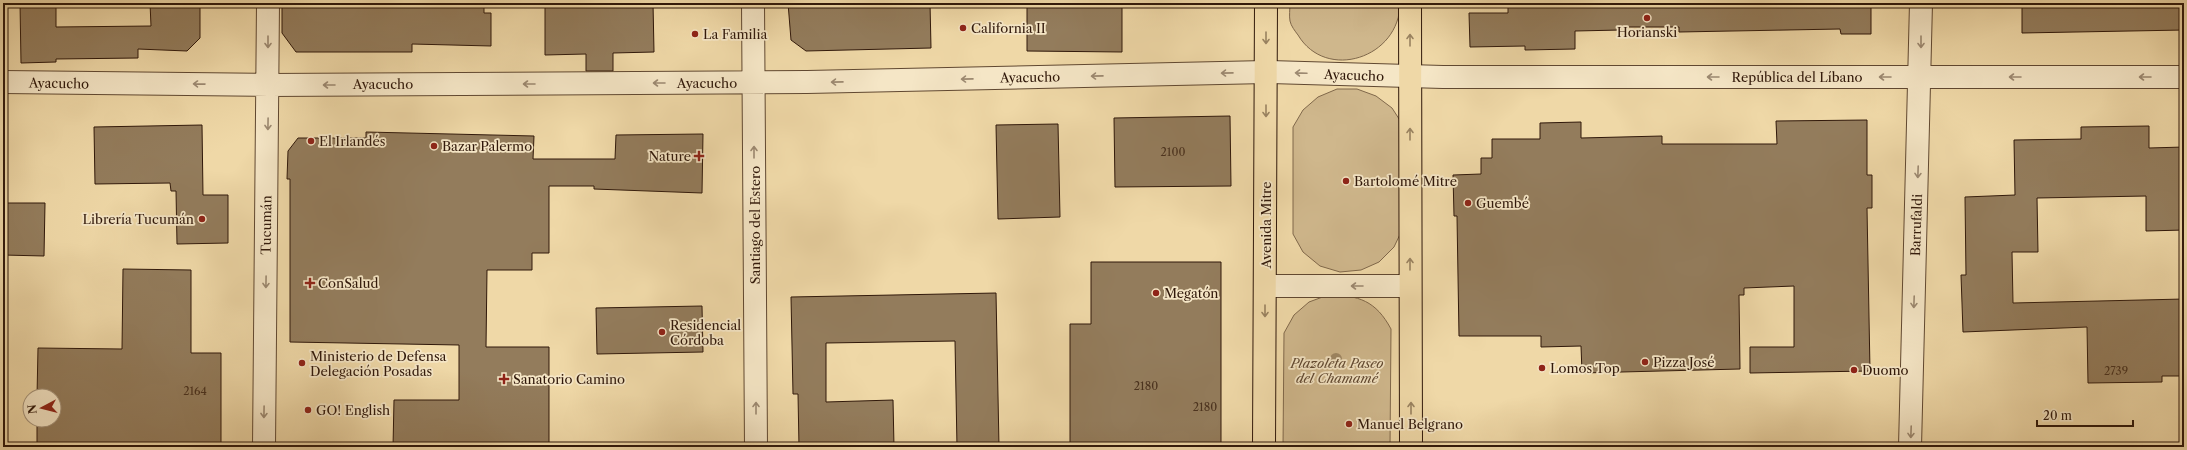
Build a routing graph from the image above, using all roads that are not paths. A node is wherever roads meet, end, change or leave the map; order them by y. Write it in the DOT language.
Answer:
graph roads {
  1 [pos="268,3"];
  2 [pos="753,3"];
  3 [pos="1266,3"];
  4 [pos="1410,3"];
  5 [pos="1921,3"];
  6 [pos="1266,72"];
  7 [pos="1410,77"];
  8 [pos="1920,77"];
  9 [pos="2184,77"];
  10 [pos="3,82"];
  11 [pos="754,82"];
  12 [pos="268,85"];
  13 [pos="1266,286"];
  14 [pos="1410,286"];
  15 [pos="264,447"];
  16 [pos="756,447"];
  17 [pos="1264,447"];
  18 [pos="1411,447"];
  19 [pos="1910,447"];
  1 -- 12 [label="street, Tucumán, one-way"];
  2 -- 11 [label="street, Santiago del Estero"];
  3 -- 6 [label="main road, Avenida Mitre, one-way"];
  7 -- 4 [label="main road, one-way"];
  5 -- 8 [label="street, Barrufaldi, one-way"];
  7 -- 6 [label="street, Ayacucho, one-way"];
  6 -- 11 [label="street, Ayacucho, one-way"];
  6 -- 13 [label="main road, Avenida Mitre, one-way"];
  8 -- 7 [label="street, República del Líbano, one-way"];
  14 -- 7 [label="main road, one-way"];
  9 -- 8 [label="street, República del Líbano, one-way"];
  8 -- 19 [label="street, Barrufaldi, one-way"];
  12 -- 10 [label="street, Ayacucho, one-way"];
  11 -- 12 [label="street, Ayacucho, one-way"];
  16 -- 11 [label="street, Santiago del Estero, one-way"];
  12 -- 15 [label="street, Tucumán, one-way"];
  14 -- 13 [label="street, one-way"];
  13 -- 17 [label="main road, Avenida Mitre, one-way"];
  18 -- 14 [label="main road, one-way"];
}
